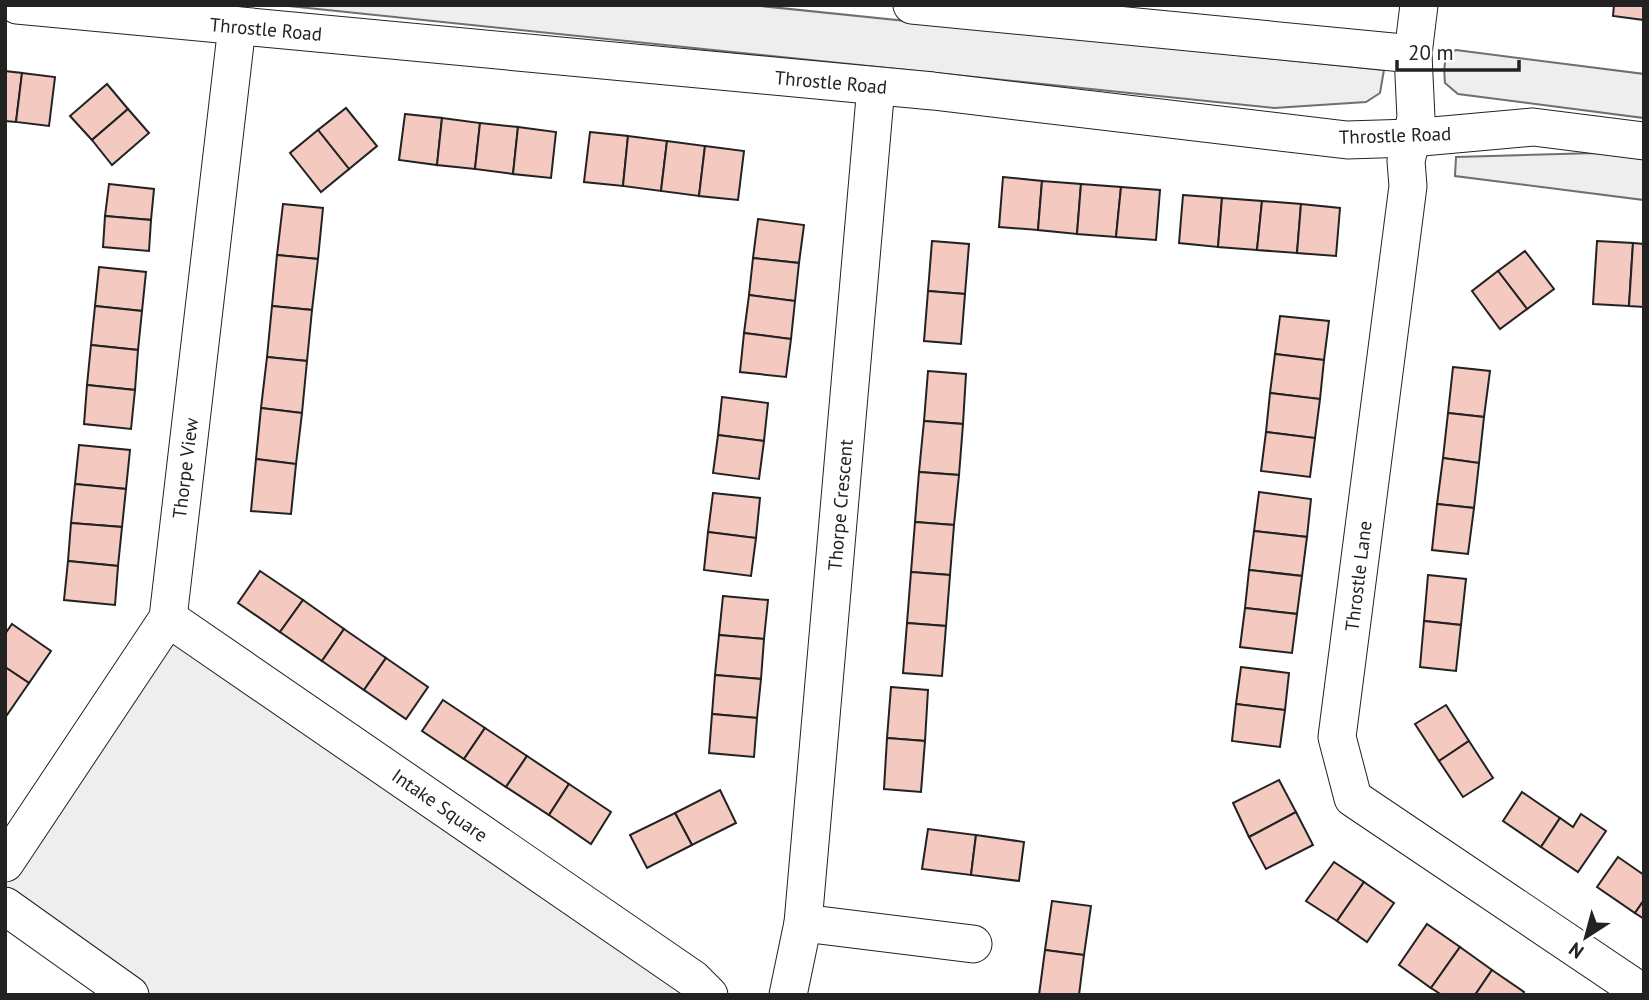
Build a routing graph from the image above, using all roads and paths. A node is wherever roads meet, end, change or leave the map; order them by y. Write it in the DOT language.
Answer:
graph roads {
  1 [pos="17,5"];
  2 [pos="912,5"];
  3 [pos="1419,5"];
  4 [pos="237,26"];
  5 [pos="1413,54"];
  6 [pos="876,86"];
  7 [pos="1411,138"];
  8 [pos="1644,141"];
  9 [pos="168,618"];
  10 [pos="5,863"];
  11 [pos="5,906"];
  12 [pos="803,923"];
  13 [pos="973,944"];
  14 [pos="1644,994"];
  15 [pos="131,995"];
  16 [pos="709,995"];
  17 [pos="788,995"];
  1 -- 4 [label="street, Throstle Road"];
  2 -- 5 [label="street"];
  3 -- 5 [label="street, Throstle Lane"];
  4 -- 6 [label="street, Throstle Road"];
  4 -- 9 [label="street, Thorpe View"];
  5 -- 7 [label="street, Throstle Lane"];
  6 -- 7 [label="street, Throstle Road"];
  6 -- 12 [label="street, Thorpe Crescent"];
  7 -- 8 [label="street, Throstle Road"];
  7 -- 14 [label="street, Throstle Lane"];
  9 -- 10 [label="street, Thorpe View"];
  9 -- 16 [label="street, Intake Square"];
  11 -- 15 [label="street"];
  12 -- 13 [label="street"];
  12 -- 17 [label="street, Thorpe Crescent"];
}
